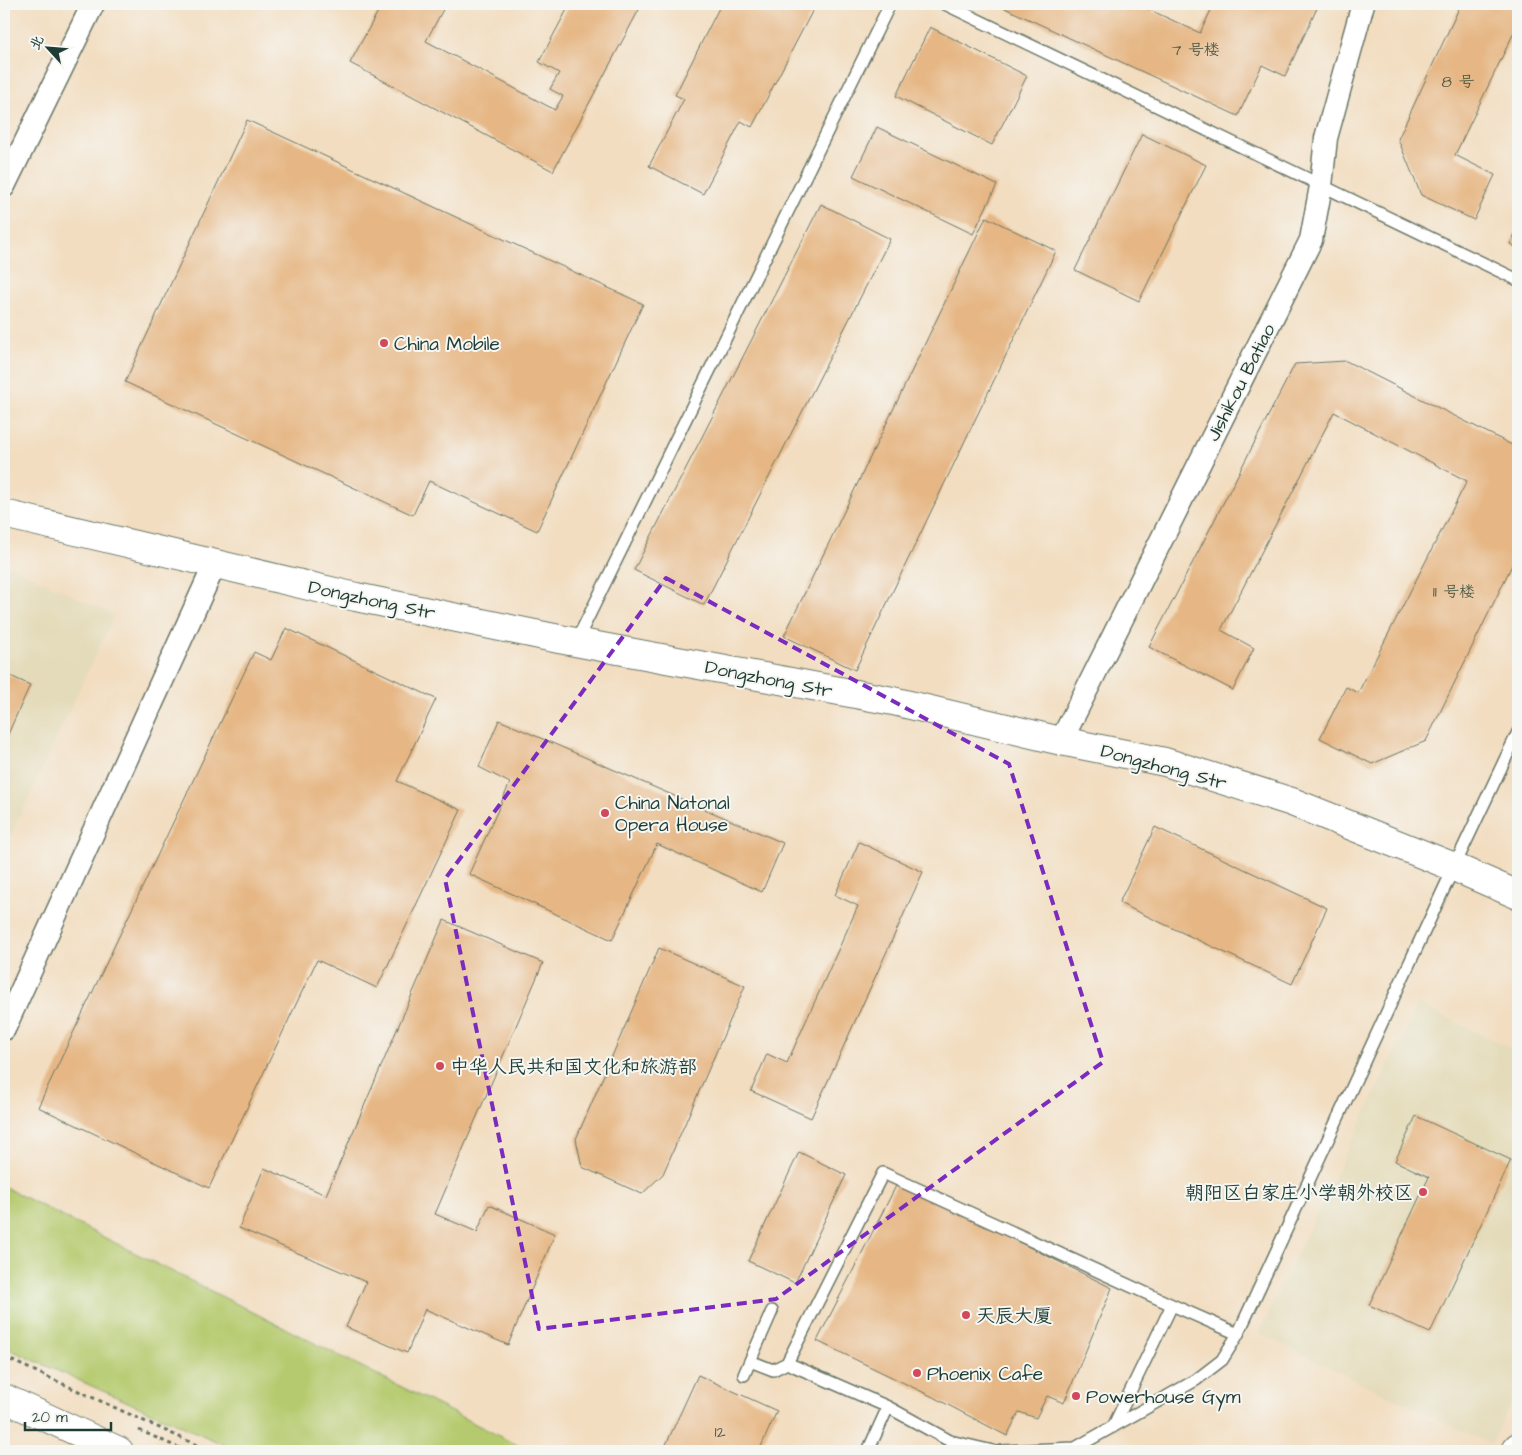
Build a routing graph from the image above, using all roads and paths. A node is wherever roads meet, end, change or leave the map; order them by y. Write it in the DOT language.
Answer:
graph roads {
  1 [pos="93,4"];
  2 [pos="890,4"];
  3 [pos="945,4"];
  4 [pos="1363,4"];
  5 [pos="4,186"];
  6 [pos="1321,186"];
  7 [pos="1518,280"];
  8 [pos="4,514"];
  9 [pos="215,564"];
  10 [pos="576,642"];
  11 [pos="1518,732"];
  12 [pos="1061,741"];
  13 [pos="1454,867"];
  14 [pos="1518,895"];
  15 [pos="4,1029"];
  16 [pos="1172,1305"];
  17 [pos="772,1311"];
  18 [pos="1238,1334"];
  19 [pos="4,1357"];
  20 [pos="750,1361"];
  21 [pos="787,1363"];
  22 [pos="744,1375"];
  23 [pos="4,1398"];
  24 [pos="888,1407"];
  25 [pos="1113,1427"];
  26 [pos="1518,1447"];
  27 [pos="119,1451"];
  28 [pos="210,1451"];
  29 [pos="868,1451"];
  30 [pos="994,1451"];
  31 [pos="1002,1451"];
  32 [pos="1516,1451"];
  1 -- 5 [label="street"];
  2 -- 10 [label="lane"];
  3 -- 6 [label="lane"];
  4 -- 6 [label="street, Jishikou Batiao"];
  6 -- 7 [label="lane"];
  6 -- 12 [label="street, Jishikou Batiao"];
  8 -- 9 [label="street, Dongzhong Str"];
  9 -- 10 [label="street, Dongzhong Str"];
  9 -- 15 [label="street"];
  10 -- 12 [label="street, Dongzhong Str"];
  11 -- 13 [label="lane"];
  12 -- 13 [label="street, Dongzhong Str"];
  13 -- 14 [label="street, Dongzhong Str"];
  13 -- 18 [label="lane"];
  16 -- 18 [label="lane"];
  16 -- 21 [label="lane"];
  16 -- 25 [label="lane"];
  17 -- 20 [label="lane"];
  18 -- 25 [label="lane"];
  19 -- 28 [label="path"];
  20 -- 21 [label="lane"];
  20 -- 22 [label="lane"];
  21 -- 24 [label="lane"];
  23 -- 27 [label="street"];
  24 -- 29 [label="lane"];
  24 -- 30 [label="lane"];
  25 -- 31 [label="lane"];
  26 -- 32 [label="street"];
}
